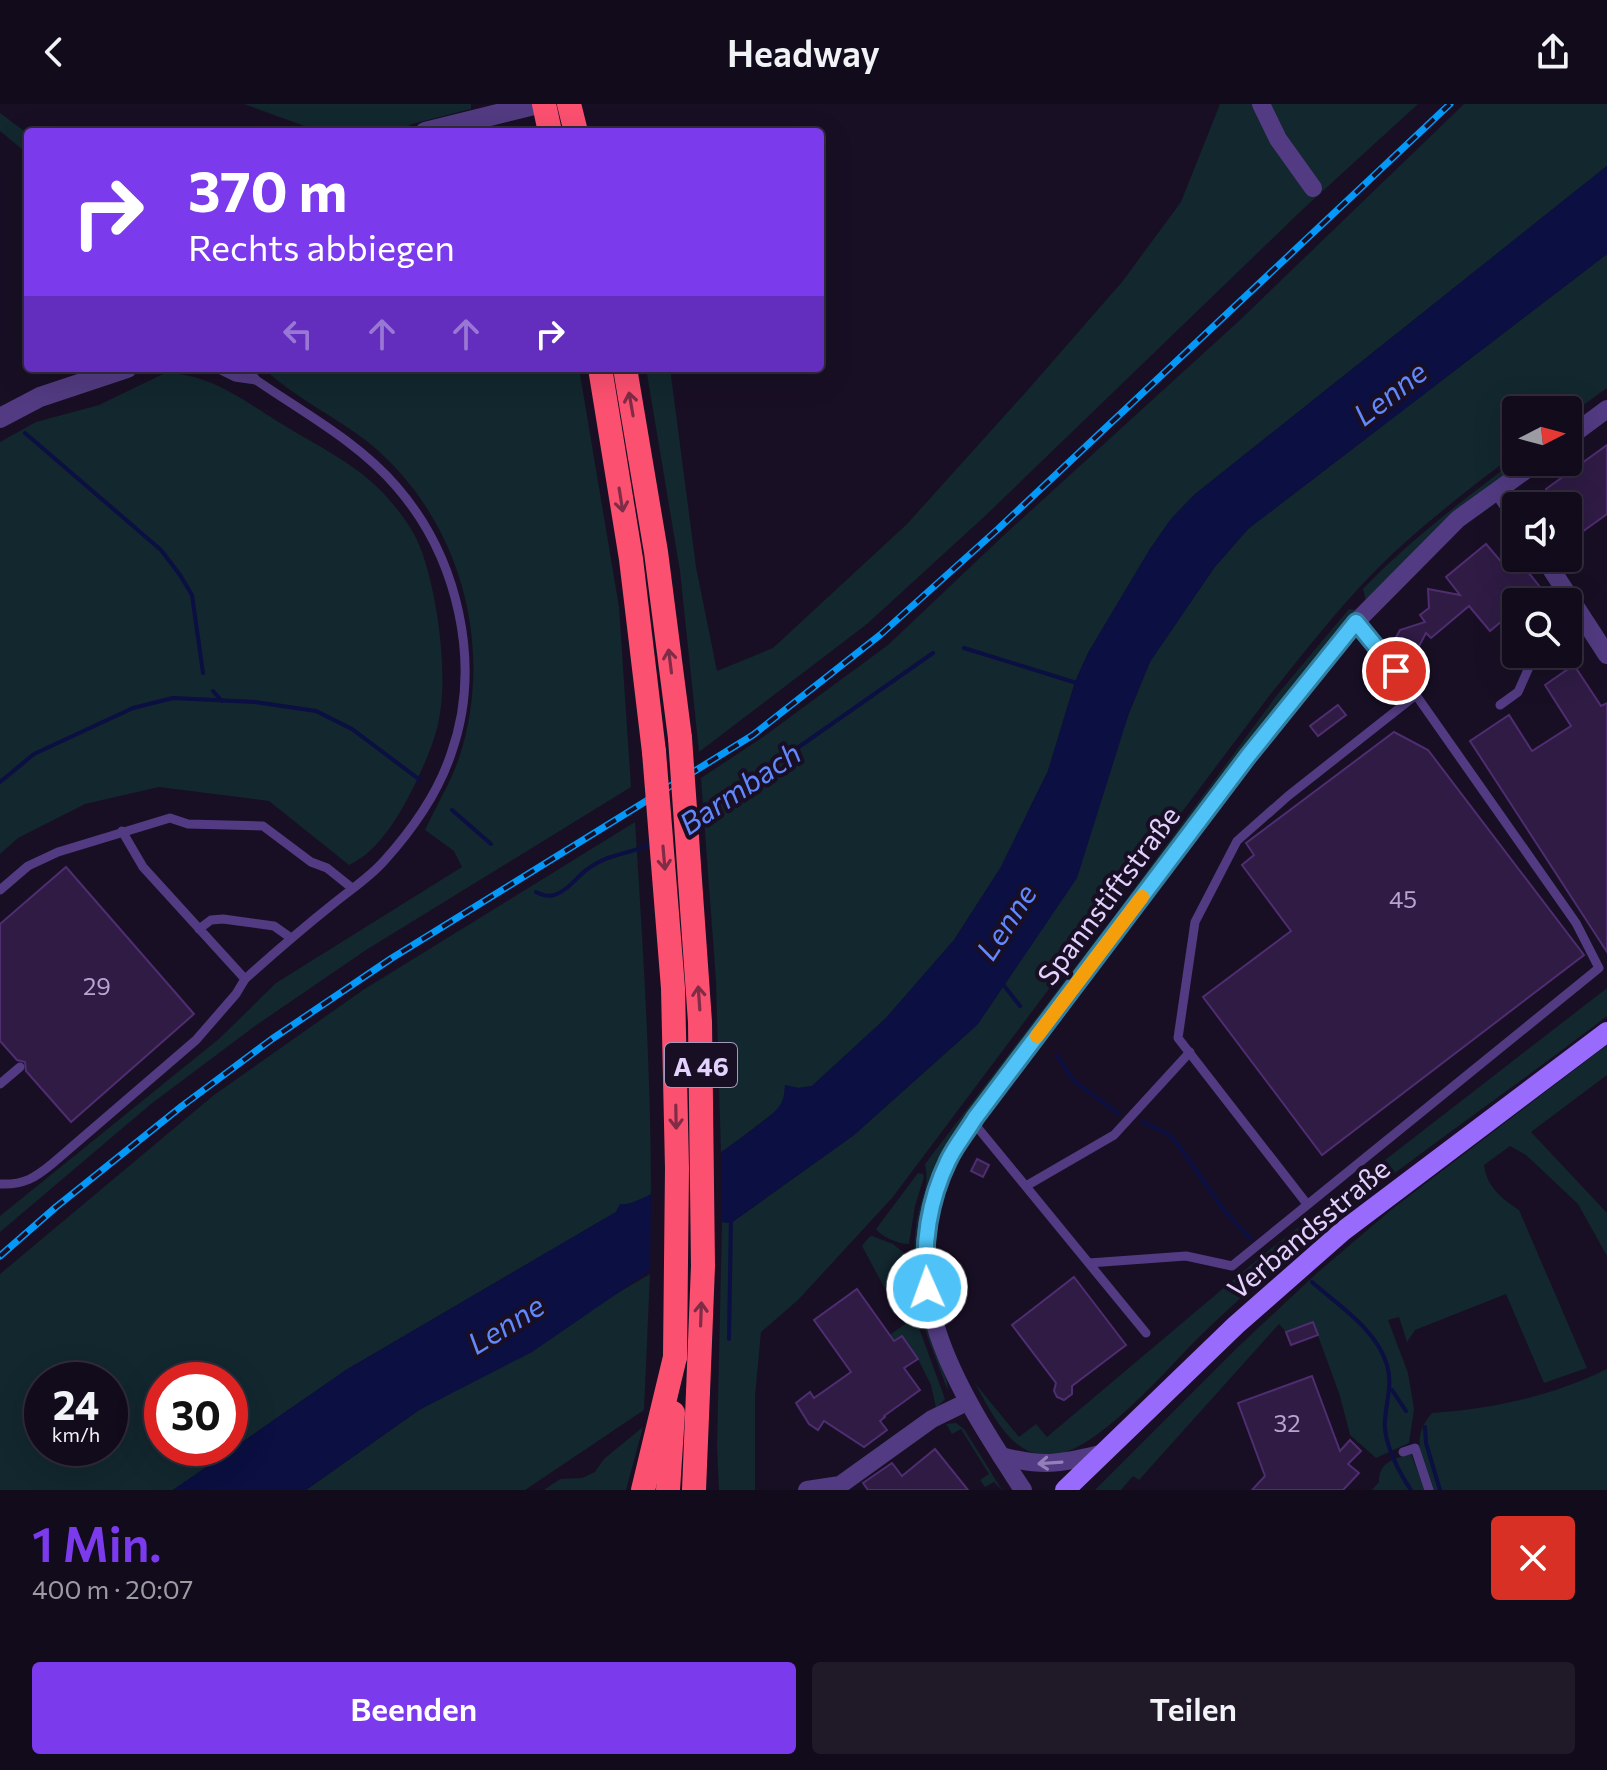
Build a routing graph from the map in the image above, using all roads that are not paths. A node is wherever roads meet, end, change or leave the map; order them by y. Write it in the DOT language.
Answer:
graph roads {
  1 [pos="541,104"];
  2 [pos="569,104"];
  3 [pos="1261,104"];
  4 [pos="440,128"];
  5 [pos="549,128"];
  6 [pos="575,128"];
  7 [pos="1313,188"];
  8 [pos="115,372"];
  9 [pos="225,372"];
  10 [pos="250,372"];
  11 [pos="601,372"];
  12 [pos="626,372"];
  13 [pos="256,380"];
  14 [pos="1607,409"];
  15 [pos="0,418"];
  16 [pos="1582,428"];
  17 [pos="1519,476"];
  18 [pos="1499,491"];
  19 [pos="1502,495"];
  20 [pos="1356,622"];
  21 [pos="1582,623"];
  22 [pos="1607,655"];
  23 [pos="1529,668"];
  24 [pos="1416,695"];
  25 [pos="1500,705"];
  26 [pos="122,831"];
  27 [pos="352,888"];
  28 [pos="0,890"];
  29 [pos="199,929"];
  30 [pos="291,938"];
  31 [pos="245,979"];
  32 [pos="1607,1032"];
  33 [pos="1190,1052"];
  34 [pos="20,1067"];
  35 [pos="0,1084"];
  36 [pos="973,1122"];
  37 [pos="0,1184"];
  38 [pos="1026,1186"];
  39 [pos="1307,1204"];
  40 [pos="1089,1263"];
  41 [pos="1146,1333"];
  42 [pos="967,1402"];
  43 [pos="666,1412"];
  44 [pos="1403,1452"];
  45 [pos="1100,1454"];
  46 [pos="1001,1456"];
  47 [pos="643,1490"];
  48 [pos="668,1490"];
  49 [pos="694,1490"];
  50 [pos="807,1490"];
  51 [pos="1023,1490"];
  52 [pos="1065,1490"];
  53 [pos="1429,1490"];
  1 -- 4 [label="street"];
  1 -- 5 [label="highway"];
  2 -- 6 [label="highway"];
  3 -- 7 [label="street"];
  8 -- 15 [label="street"];
  9 -- 13 [label="lane"];
  10 -- 13 [label="lane"];
  11 -- 43 [label="highway, A 46, one-way, bridge"];
  49 -- 12 [label="highway, A 46, one-way, bridge"];
  13 -- 27 [label="lane"];
  14 -- 16 [label="street"];
  17 -- 18 [label="street, Spannstiftstraße"];
  18 -- 19 [label="street"];
  18 -- 20 [label="street, Spannstiftstraße"];
  20 -- 24 [label="lane"];
  20 -- 36 [label="street, Spannstiftstraße"];
  21 -- 22 [label="street"];
  23 -- 25 [label="lane"];
  24 -- 33 [label="lane"];
  24 -- 39 [label="lane"];
  26 -- 27 [label="lane"];
  26 -- 28 [label="lane"];
  26 -- 29 [label="lane"];
  27 -- 30 [label="lane"];
  29 -- 30 [label="lane"];
  29 -- 31 [label="lane"];
  30 -- 31 [label="lane"];
  31 -- 37 [label="lane"];
  32 -- 45 [label="main road, Verbandsstraße"];
  33 -- 38 [label="lane"];
  33 -- 39 [label="lane"];
  34 -- 35 [label="lane"];
  36 -- 38 [label="lane"];
  36 -- 42 [label="street, Spannstiftstraße"];
  38 -- 40 [label="lane"];
  39 -- 40 [label="lane"];
  40 -- 41 [label="lane"];
  42 -- 46 [label="street, Spannstiftstraße"];
  42 -- 50 [label="street"];
  43 -- 47 [label="highway"];
  43 -- 48 [label="highway, A 46"];
  44 -- 53 [label="lane"];
  45 -- 46 [label="street, one-way"];
  45 -- 52 [label="main road, Verbandsstraße"];
  46 -- 51 [label="street, Spannstiftstraße"];
}
